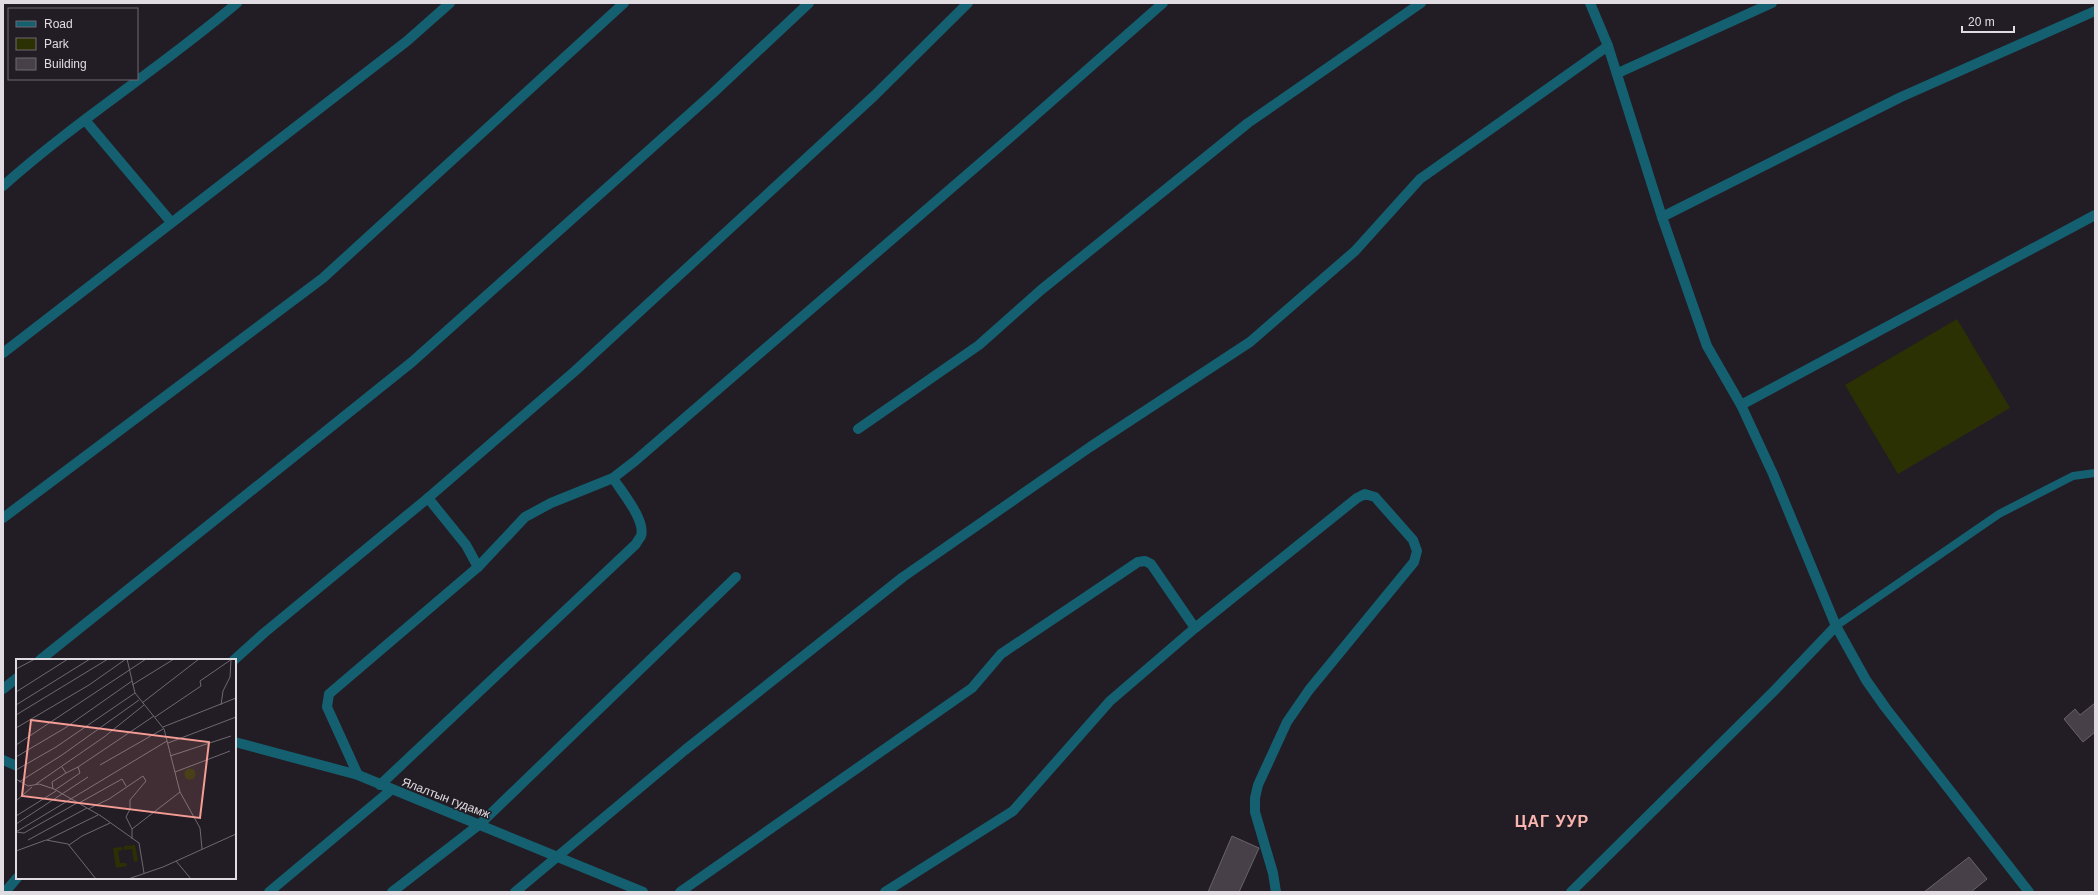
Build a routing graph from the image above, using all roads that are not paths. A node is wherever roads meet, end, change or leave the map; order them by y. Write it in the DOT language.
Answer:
graph roads {
  1 [pos="237,3"];
  2 [pos="450,3"];
  3 [pos="624,3"];
  4 [pos="809,3"];
  5 [pos="968,3"];
  6 [pos="1163,3"];
  7 [pos="1421,3"];
  8 [pos="1590,3"];
  9 [pos="1772,3"];
  10 [pos="2095,11"];
  11 [pos="1608,46"];
  12 [pos="1618,73"];
  13 [pos="85,120"];
  14 [pos="3,186"];
  15 [pos="2095,214"];
  16 [pos="1662,217"];
  17 [pos="171,222"];
  18 [pos="3,353"];
  19 [pos="1741,405"];
  20 [pos="858,429"];
  21 [pos="2095,473"];
  22 [pos="613,478"];
  23 [pos="428,498"];
  24 [pos="3,518"];
  25 [pos="478,567"];
  26 [pos="736,577"];
  27 [pos="1836,626"];
  28 [pos="1195,628"];
  29 [pos="41,659"];
  30 [pos="235,659"];
  31 [pos="16,679"];
  32 [pos="3,689"];
  33 [pos="236,742"];
  34 [pos="3,760"];
  35 [pos="16,766"];
  36 [pos="358,775"];
  37 [pos="380,785"];
  38 [pos="391,790"];
  39 [pos="480,824"];
  40 [pos="558,856"];
  41 [pos="16,879"];
  42 [pos="4,892"];
  43 [pos="269,892"];
  44 [pos="392,892"];
  45 [pos="515,892"];
  46 [pos="643,892"];
  47 [pos="680,892"];
  48 [pos="884,892"];
  49 [pos="1276,892"];
  50 [pos="1571,892"];
  51 [pos="2029,892"];
  1 -- 13 [label="street"];
  2 -- 17 [label="street"];
  3 -- 24 [label="street"];
  4 -- 29 [label="street"];
  5 -- 23 [label="street"];
  6 -- 22 [label="street"];
  7 -- 20 [label="street"];
  8 -- 11 [label="street"];
  9 -- 12 [label="street"];
  10 -- 16 [label="street"];
  11 -- 12 [label="street"];
  11 -- 40 [label="street"];
  12 -- 16 [label="street"];
  13 -- 14 [label="street"];
  13 -- 17 [label="street"];
  15 -- 19 [label="street"];
  16 -- 19 [label="street"];
  17 -- 18 [label="street"];
  19 -- 27 [label="street"];
  21 -- 27 [label="lane"];
  22 -- 25 [label="street"];
  22 -- 37 [label="street"];
  23 -- 25 [label="street"];
  23 -- 30 [label="street"];
  25 -- 36 [label="street"];
  26 -- 39 [label="street"];
  27 -- 50 [label="street"];
  27 -- 51 [label="street"];
  28 -- 47 [label="street"];
  28 -- 48 [label="street"];
  28 -- 49 [label="street"];
  31 -- 32 [label="street"];
  33 -- 36 [label="street, Ялалтын гудамж"];
  34 -- 35 [label="street"];
  36 -- 37 [label="street, Ялалтын гудамж"];
  37 -- 38 [label="street, Ялалтын гудамж"];
  38 -- 39 [label="street, Ялалтын гудамж"];
  38 -- 43 [label="street"];
  39 -- 40 [label="street, Ялалтын гудамж"];
  39 -- 44 [label="street"];
  40 -- 45 [label="street"];
  40 -- 46 [label="street, Ялалтын гудамж"];
  41 -- 42 [label="street"];
}
